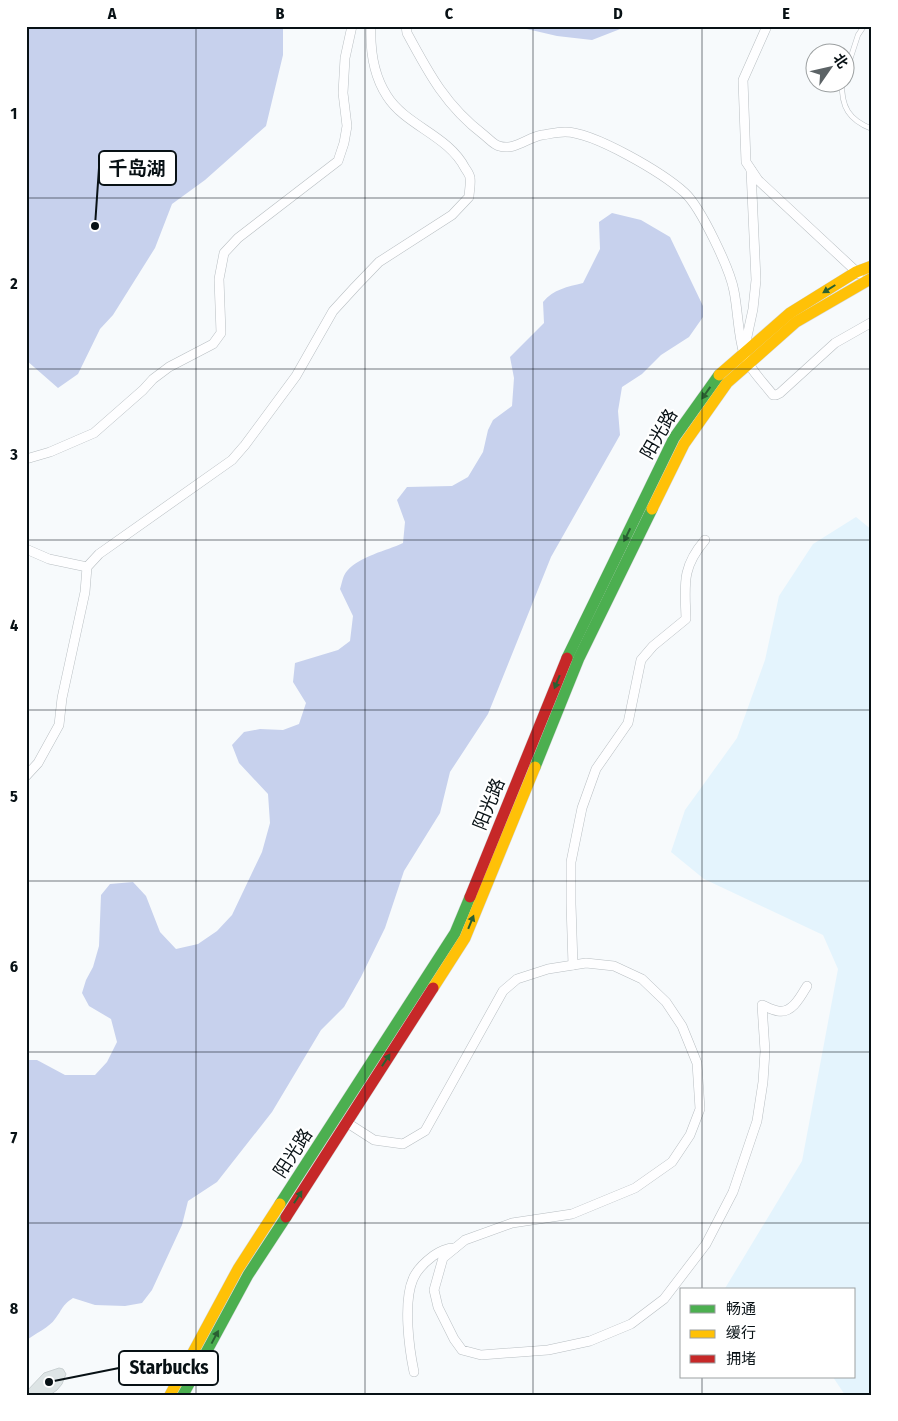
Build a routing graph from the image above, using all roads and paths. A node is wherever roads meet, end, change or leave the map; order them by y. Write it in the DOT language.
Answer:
graph roads {
  1 [pos="352,26"];
  2 [pos="371,26"];
  3 [pos="406,26"];
  4 [pos="766,26"];
  5 [pos="864,26"];
  6 [pos="856,42"];
  7 [pos="842,92"];
  8 [pos="872,129"];
  9 [pos="751,170"];
  10 [pos="872,266"];
  11 [pos="856,272"];
  12 [pos="870,279"];
  13 [pos="872,322"];
  14 [pos="746,358"];
  15 [pos="26,459"];
  16 [pos="704,540"];
  17 [pos="26,549"];
  18 [pos="87,567"];
  19 [pos="26,776"];
  20 [pos="573,965"];
  21 [pos="807,986"];
  22 [pos="346,1122"];
  23 [pos="455,1248"];
  24 [pos="414,1372"];
  25 [pos="170,1395"];
  26 [pos="183,1395"];
  1 -- 15 [label="street"];
  2 -- 18 [label="street"];
  3 -- 14 [label="street"];
  4 -- 9 [label="street"];
  5 -- 6 [label="lane"];
  7 -- 8 [label="lane"];
  9 -- 11 [label="street"];
  9 -- 14 [label="street"];
  10 -- 11 [label="main road, 阳光路"];
  11 -- 12 [label="street"];
  11 -- 14 [label="main road, 阳光路, one-way"];
  12 -- 14 [label="main road, 阳光路"];
  13 -- 14 [label="street"];
  22 -- 14 [label="main road, 阳光路, one-way"];
  14 -- 25 [label="main road, 阳光路, one-way"];
  16 -- 20 [label="street"];
  17 -- 18 [label="street"];
  18 -- 19 [label="street"];
  20 -- 22 [label="street"];
  20 -- 23 [label="street"];
  21 -- 23 [label="street"];
  26 -- 22 [label="main road, 阳光路, one-way"];
  23 -- 24 [label="street"];
}
